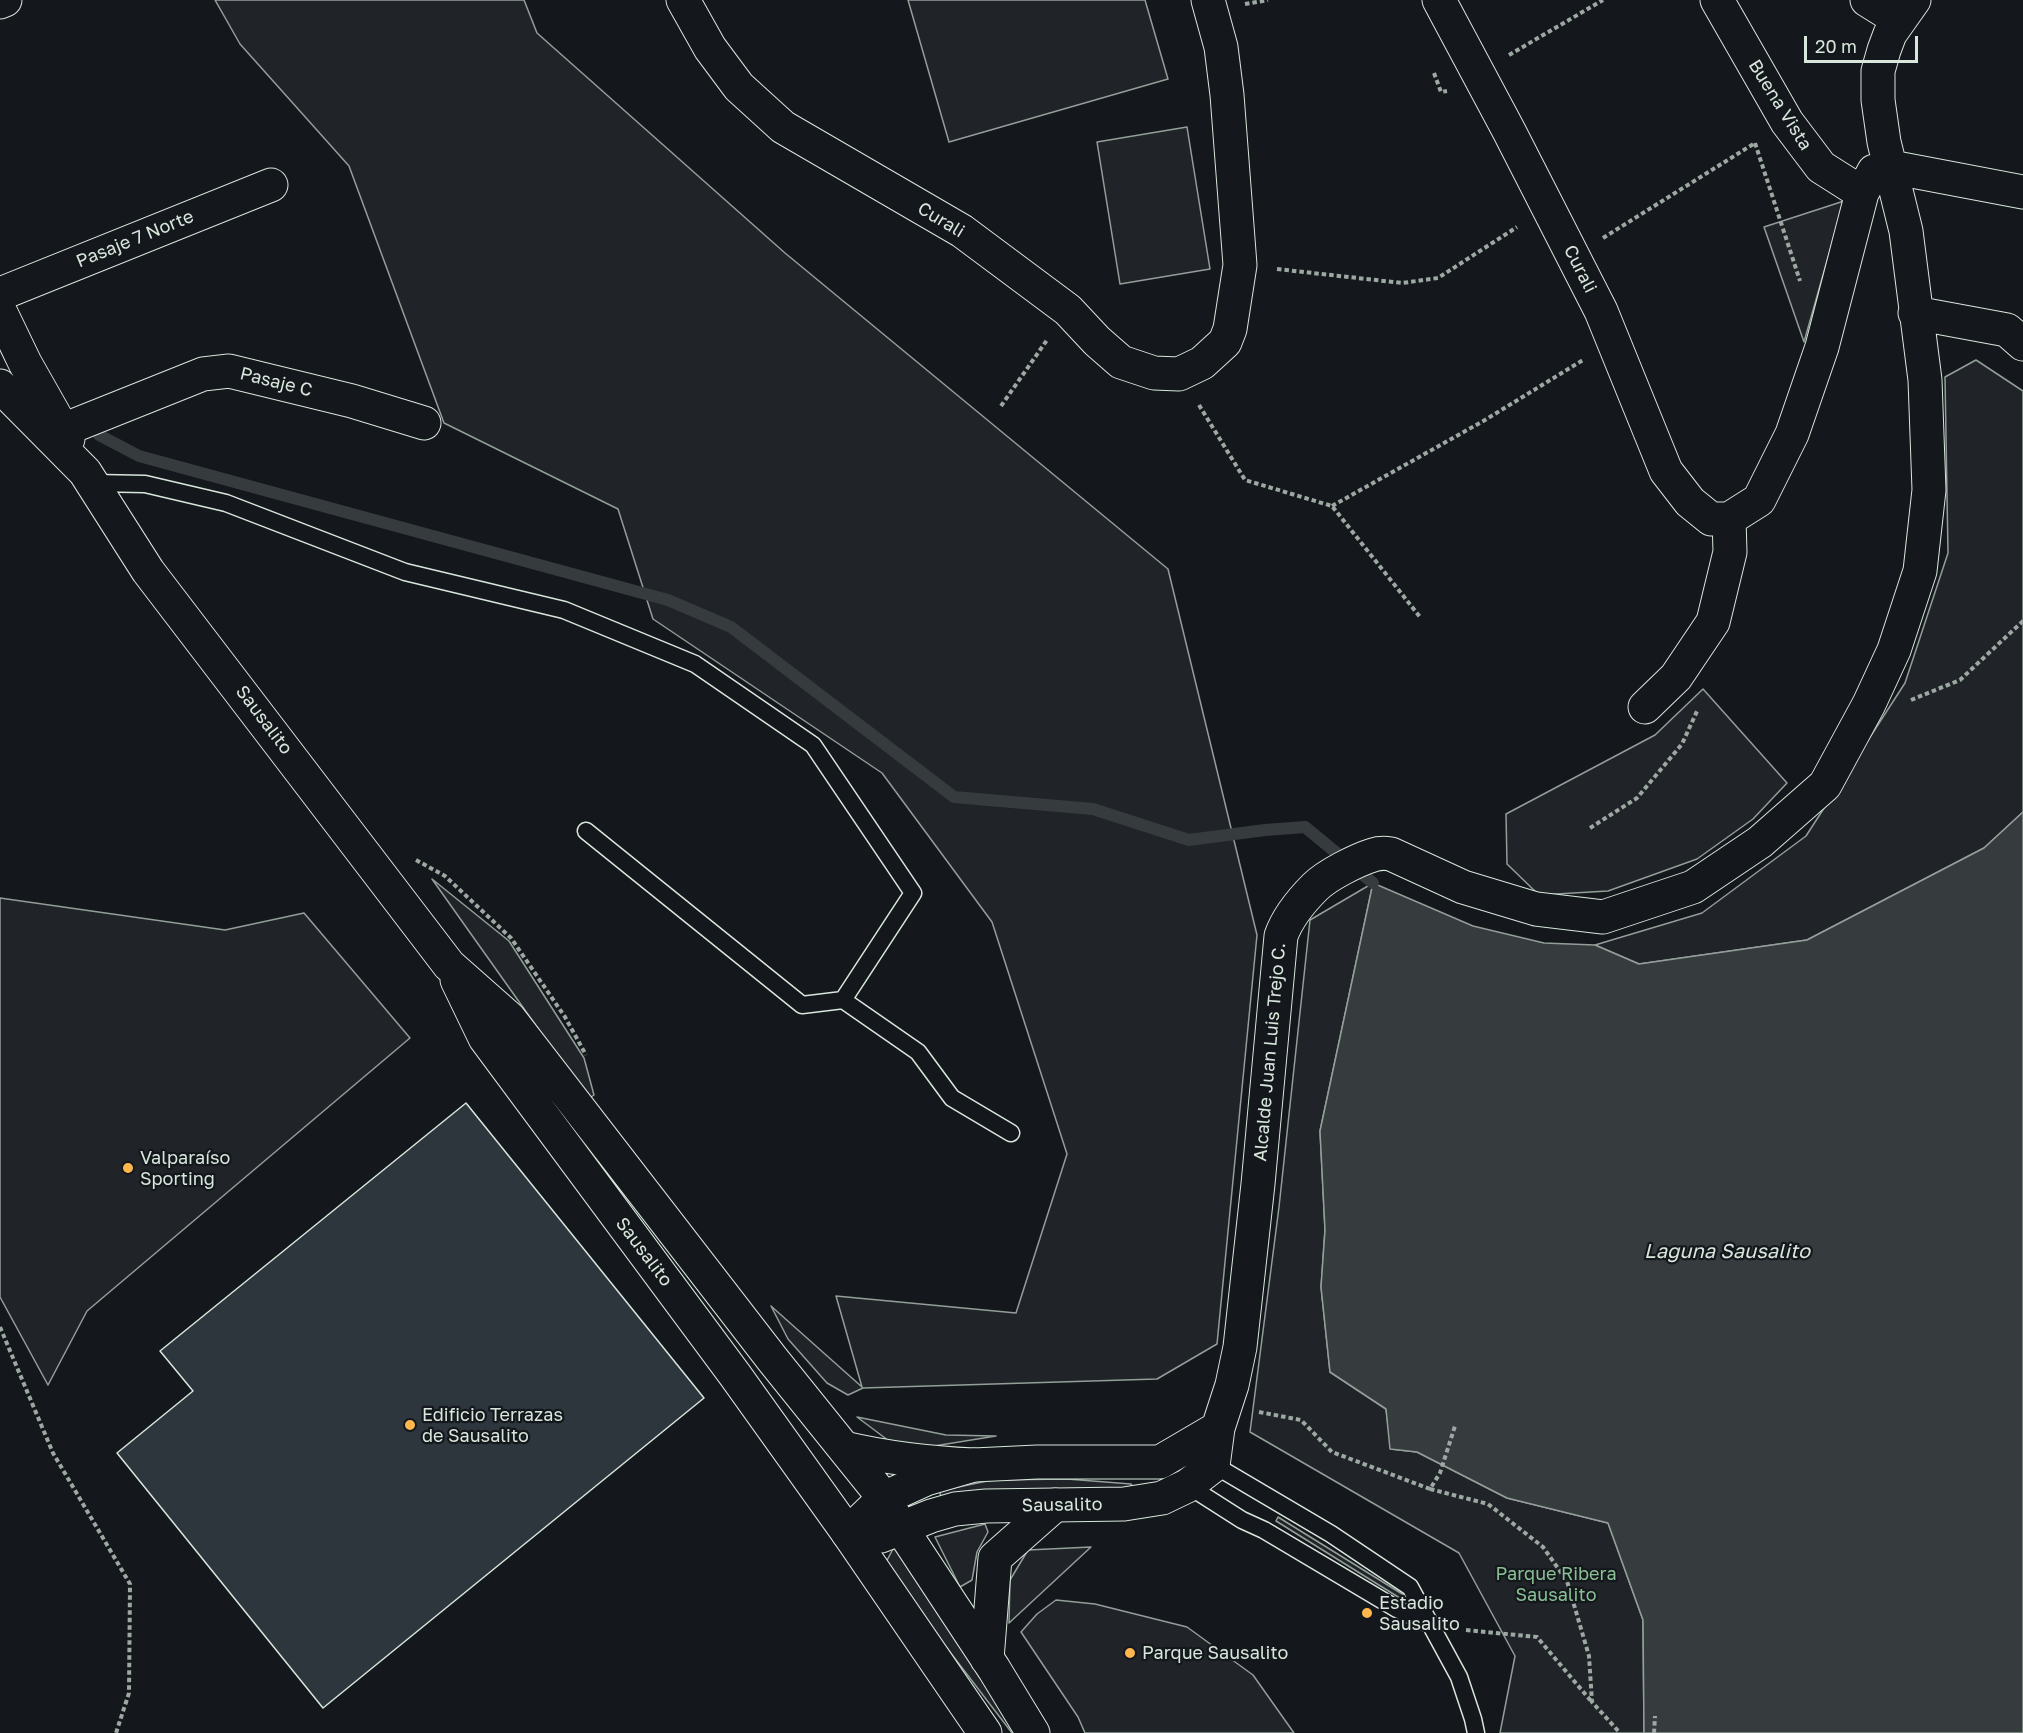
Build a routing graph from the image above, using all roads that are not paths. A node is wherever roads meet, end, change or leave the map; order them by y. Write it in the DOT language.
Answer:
graph roads {
  1 [pos="5,0"];
  2 [pos="683,0"];
  3 [pos="1208,0"];
  4 [pos="1439,0"];
  5 [pos="1717,0"];
  6 [pos="1867,0"];
  7 [pos="0,2"];
  8 [pos="1906,10"];
  9 [pos="1891,167"];
  10 [pos="271,184"];
  11 [pos="2023,192"];
  12 [pos="1862,193"];
  13 [pos="1915,313"];
  14 [pos="1,314"];
  15 [pos="2023,344"];
  16 [pos="0,386"];
  17 [pos="424,423"];
  18 [pos="63,430"];
  19 [pos="89,477"];
  20 [pos="1729,519"];
  21 [pos="1645,707"];
  22 [pos="586,831"];
  23 [pos="449,965"];
  24 [pos="843,1000"];
  25 [pos="1011,1133"];
  26 [pos="1218,1428"];
  27 [pos="1188,1445"];
  28 [pos="844,1448"];
  29 [pos="1160,1462"];
  30 [pos="974,1465"];
  31 [pos="1213,1466"];
  32 [pos="1187,1486"];
  33 [pos="885,1498"];
  34 [pos="1055,1505"];
  35 [pos="901,1528"];
  36 [pos="848,1533"];
  37 [pos="1433,1626"];
  38 [pos="987,1659"];
  39 [pos="985,1733"];
  40 [pos="1033,1733"];
  41 [pos="1476,1733"];
  1 -- 7 [label="street"];
  2 -- 3 [label="street, Curali"];
  4 -- 20 [label="street, Curali"];
  5 -- 12 [label="street, Buena Vista"];
  6 -- 8 [label="street"];
  8 -- 9 [label="street, Alcalde Juan Luis Trejo C."];
  9 -- 11 [label="street"];
  9 -- 12 [label="street"];
  9 -- 13 [label="street, Alcalde Juan Luis Trejo C."];
  10 -- 14 [label="street, Pasaje 7 Norte"];
  12 -- 20 [label="street"];
  13 -- 15 [label="street"];
  13 -- 26 [label="street, Alcalde Juan Luis Trejo C."];
  14 -- 18 [label="street, Sausalito"];
  16 -- 19 [label="street, Sausalito"];
  17 -- 18 [label="street, Pasaje C"];
  18 -- 19 [label="street, Sausalito"];
  19 -- 23 [label="street, Sausalito"];
  19 -- 24 [label="lane"];
  20 -- 21 [label="street"];
  22 -- 24 [label="lane"];
  23 -- 28 [label="street, Sausalito"];
  23 -- 36 [label="street, Sausalito"];
  24 -- 25 [label="lane"];
  26 -- 27 [label="street"];
  26 -- 31 [label="street"];
  27 -- 29 [label="street"];
  27 -- 31 [label="lane"];
  28 -- 30 [label="street"];
  28 -- 33 [label="street, Sausalito"];
  29 -- 30 [label="street"];
  29 -- 32 [label="lane"];
  30 -- 33 [label="street"];
  31 -- 32 [label="street, Sausalito"];
  31 -- 37 [label="lane"];
  32 -- 34 [label="street, Sausalito"];
  32 -- 37 [label="lane"];
  33 -- 35 [label="street, Sausalito"];
  33 -- 36 [label="street"];
  34 -- 35 [label="street, Sausalito"];
  34 -- 38 [label="street"];
  35 -- 36 [label="street, Sausalito"];
  35 -- 38 [label="street"];
  36 -- 39 [label="street"];
  37 -- 41 [label="lane"];
  38 -- 40 [label="street"];
}
